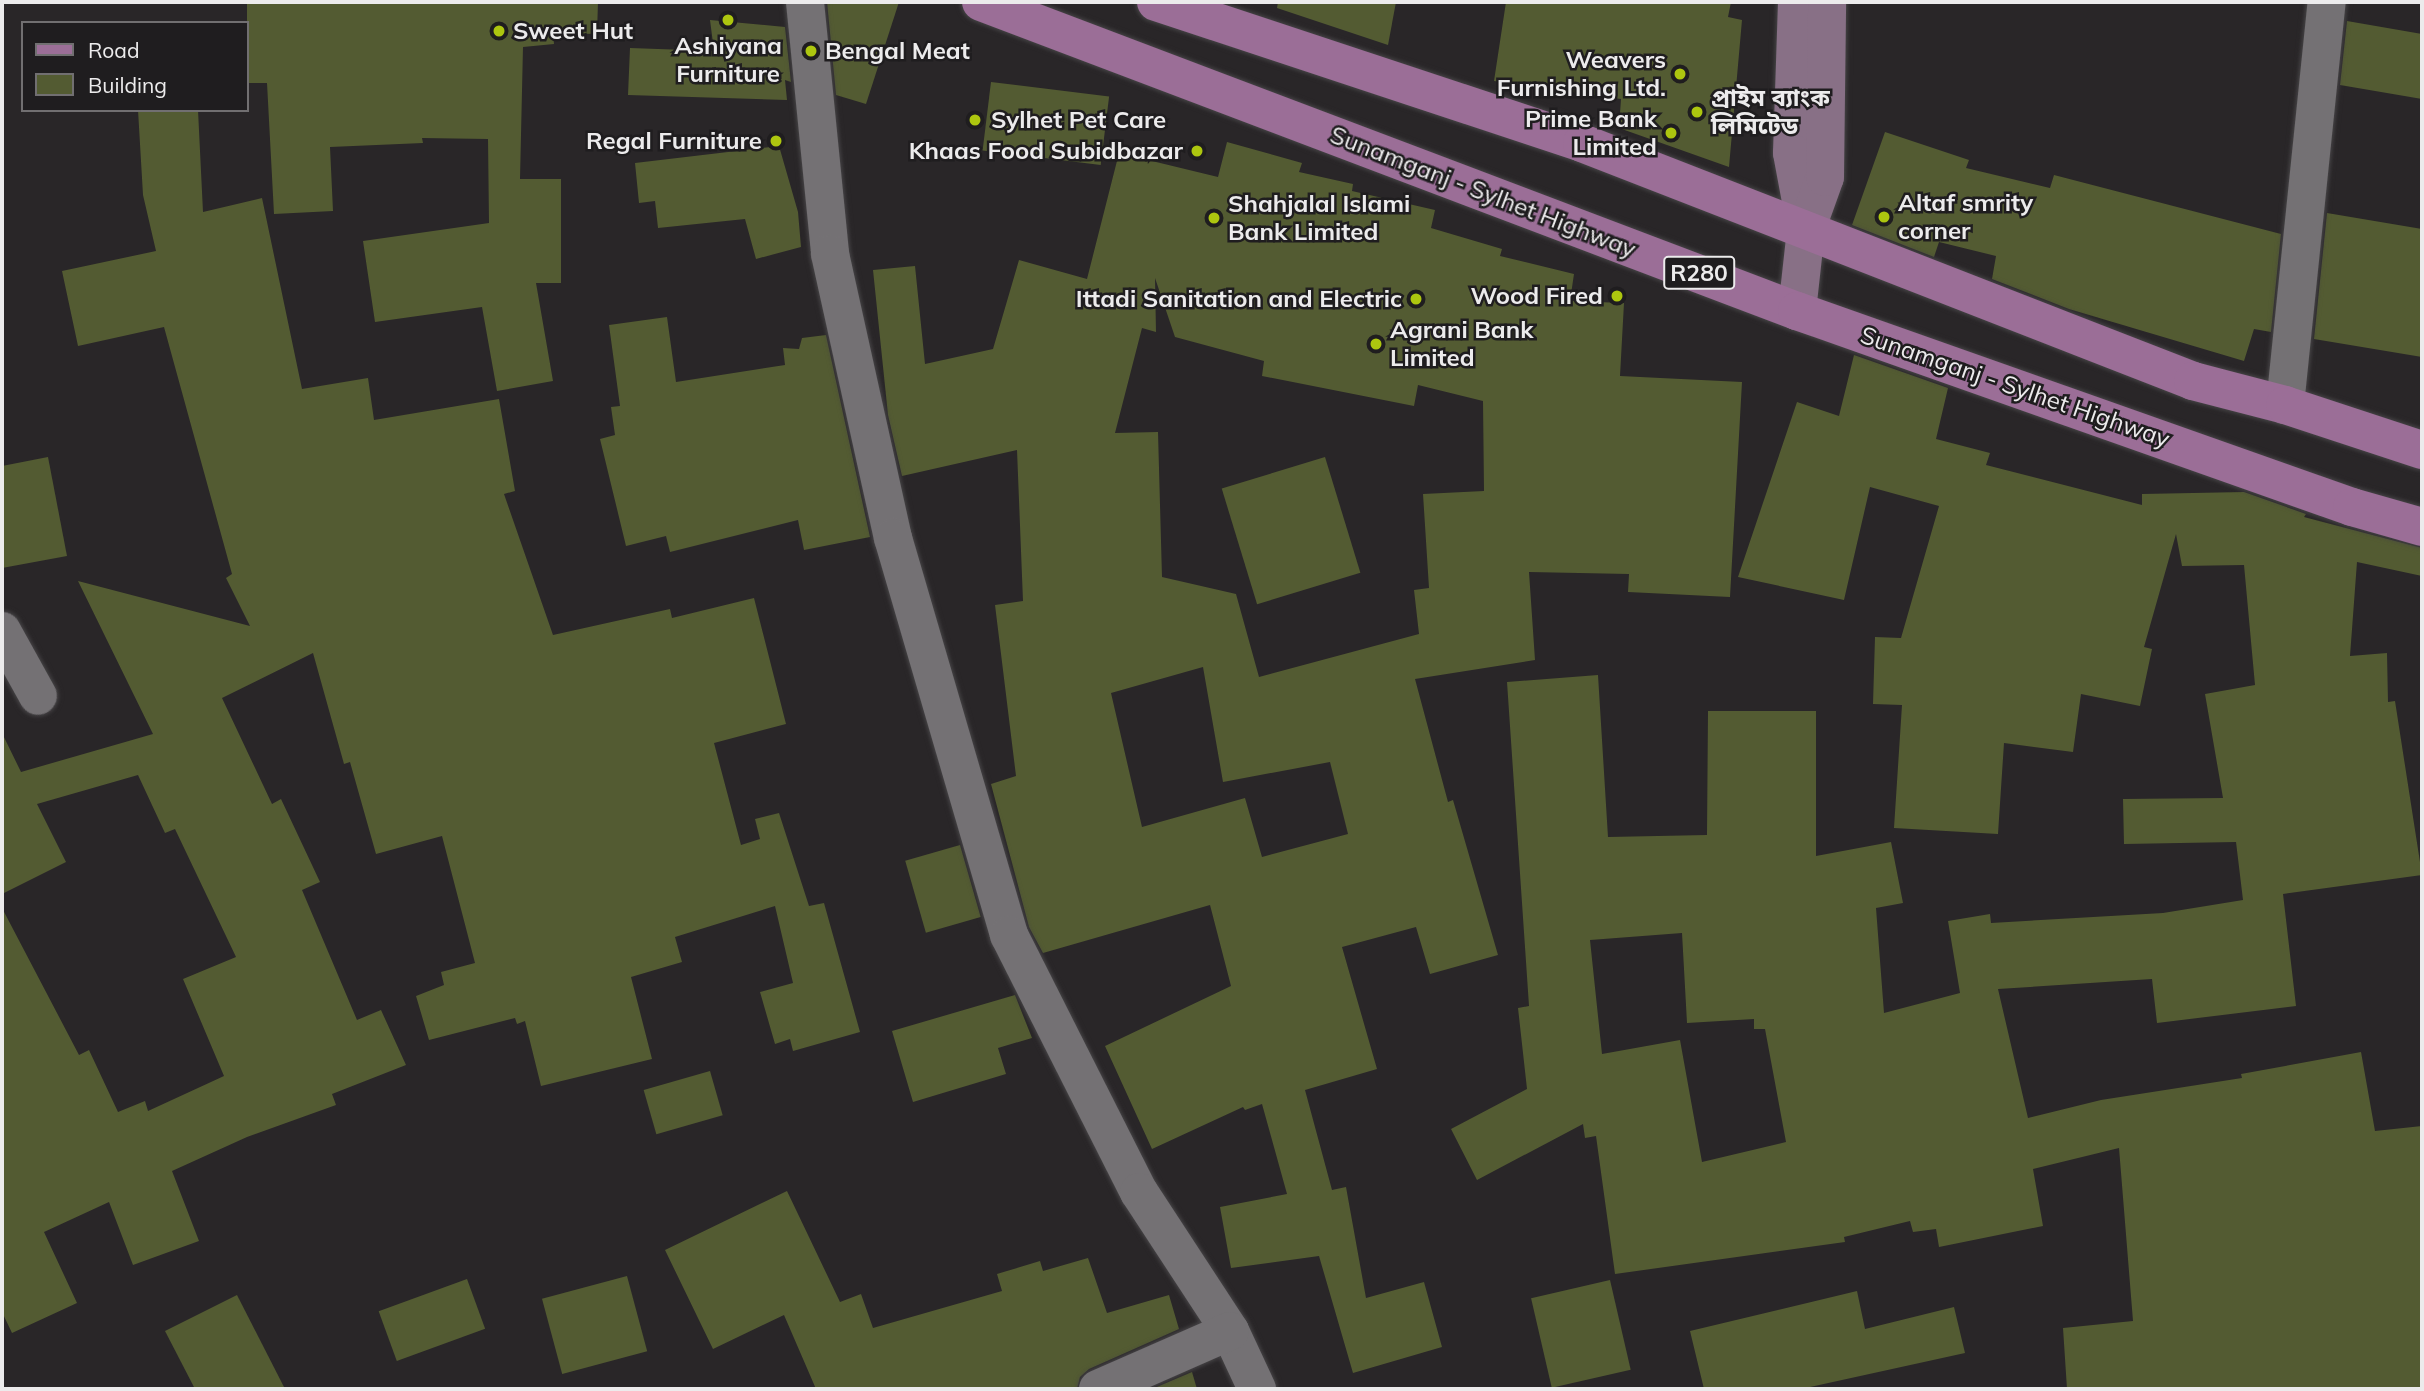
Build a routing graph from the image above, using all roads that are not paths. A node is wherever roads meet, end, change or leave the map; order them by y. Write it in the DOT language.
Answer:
graph roads {
  1 [pos="805,2"];
  2 [pos="981,2"];
  3 [pos="1156,2"];
  4 [pos="1797,2"];
  5 [pos="1827,2"];
  6 [pos="2327,2"];
  7 [pos="1806,230"];
  8 [pos="1797,310"];
  9 [pos="2285,405"];
  10 [pos="2422,450"];
  11 [pos="2422,527"];
  12 [pos="2,631"];
  13 [pos="38,696"];
  14 [pos="1230,1331"];
  15 [pos="1098,1389"];
  16 [pos="1257,1389"];
  1 -- 14 [label="street"];
  2 -- 8 [label="main road, Sunamganj - Sylhet Highway / R280"];
  3 -- 7 [label="main road"];
  4 -- 7 [label="main road"];
  5 -- 7 [label="main road"];
  6 -- 9 [label="street"];
  7 -- 8 [label="main road"];
  7 -- 9 [label="main road"];
  8 -- 11 [label="main road, Sunamganj - Sylhet Highway / R280"];
  9 -- 10 [label="main road"];
  12 -- 13 [label="street"];
  14 -- 15 [label="street"];
  14 -- 16 [label="street"];
}
